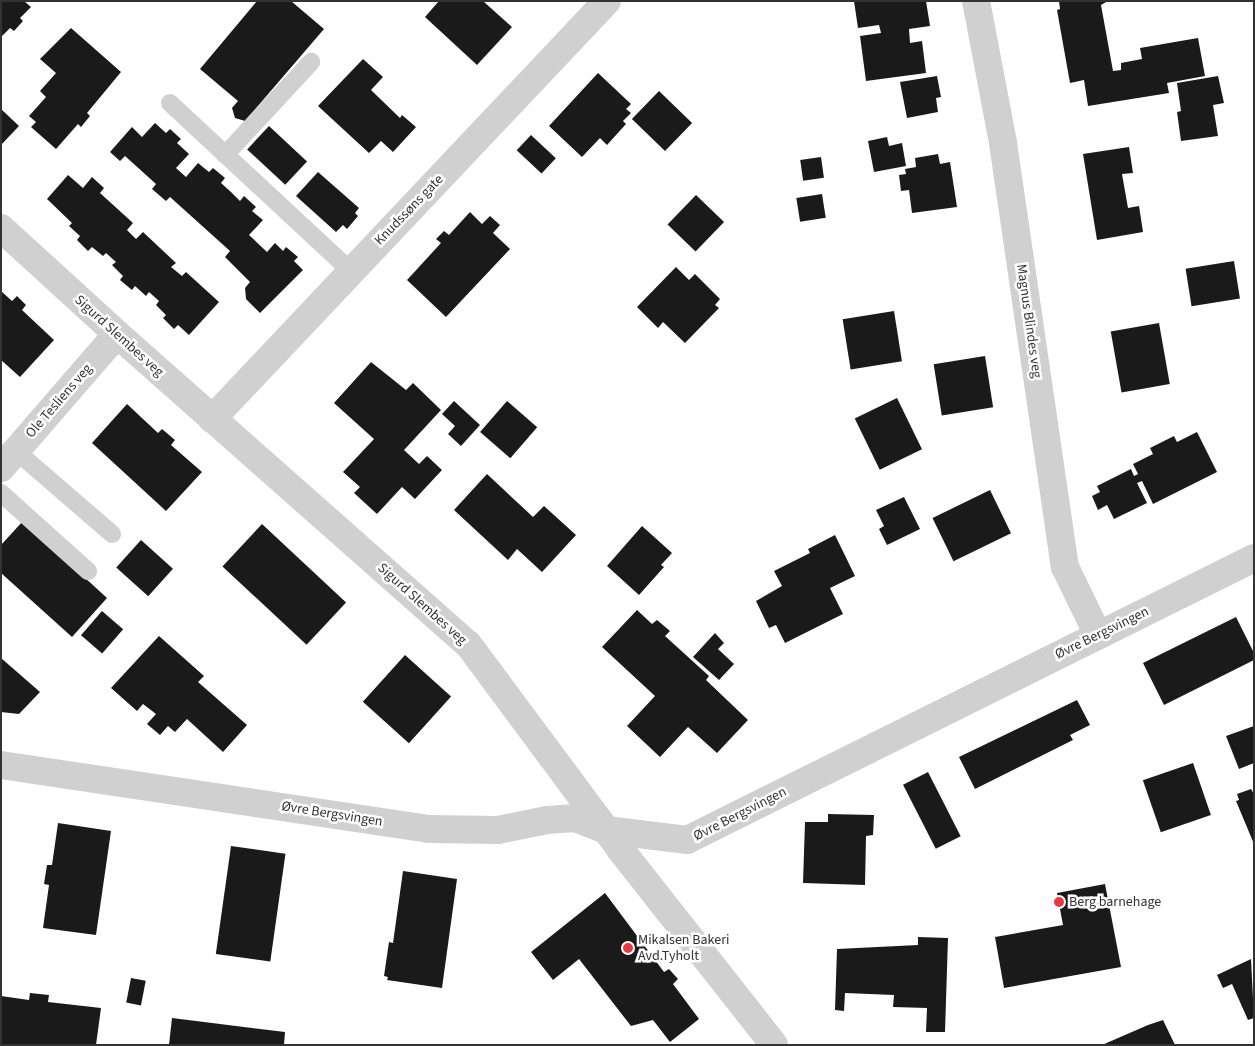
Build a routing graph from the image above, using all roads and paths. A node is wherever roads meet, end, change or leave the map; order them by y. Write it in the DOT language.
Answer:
graph roads {
  1 [pos="607,1"];
  2 [pos="976,1"];
  3 [pos="311,62"];
  4 [pos="170,103"];
  5 [pos="225,154"];
  6 [pos="1,228"];
  7 [pos="350,270"];
  8 [pos="117,334"];
  9 [pos="212,419"];
  10 [pos="9,460"];
  11 [pos="1,493"];
  12 [pos="112,534"];
  13 [pos="1254,558"];
  14 [pos="88,571"];
  15 [pos="1098,635"];
  16 [pos="1,765"];
  17 [pos="606,830"];
  18 [pos="774,1045"];
  1 -- 7 [label="street, Knudssøns gate"];
  2 -- 15 [label="street, Magnus Blindes veg"];
  3 -- 5 [label="lane"];
  4 -- 5 [label="lane"];
  5 -- 7 [label="lane"];
  6 -- 8 [label="street, Sigurd Slembes veg"];
  7 -- 9 [label="street, Knudssøns gate"];
  8 -- 9 [label="street, Sigurd Slembes veg"];
  8 -- 10 [label="street, Ole Tesliens veg"];
  9 -- 17 [label="street, Sigurd Slembes veg"];
  10 -- 12 [label="lane"];
  11 -- 14 [label="lane"];
  13 -- 15 [label="street, Øvre Bergsvingen"];
  15 -- 17 [label="street, Øvre Bergsvingen"];
  16 -- 17 [label="street, Øvre Bergsvingen"];
  17 -- 18 [label="street, Sigurd Slembes veg"];
}
